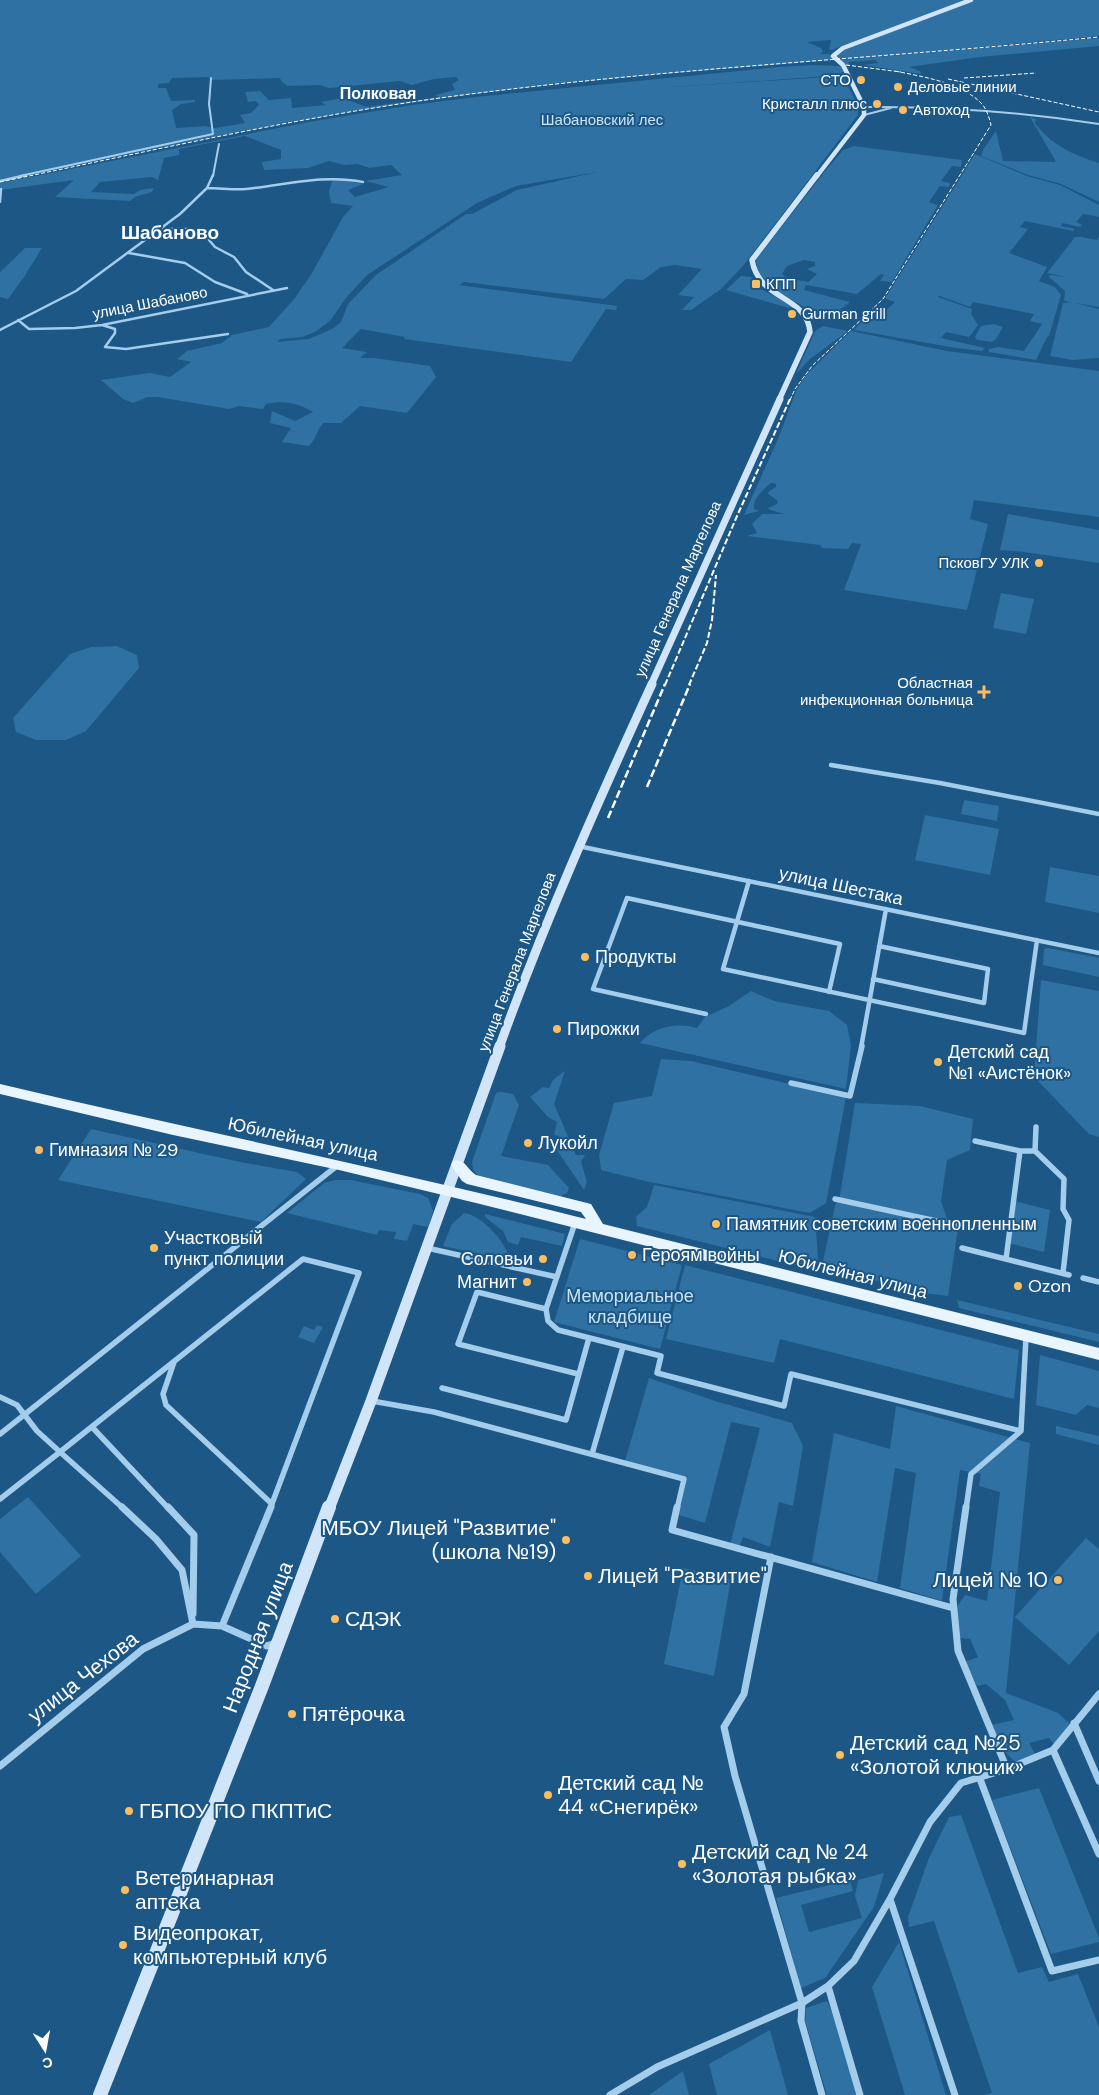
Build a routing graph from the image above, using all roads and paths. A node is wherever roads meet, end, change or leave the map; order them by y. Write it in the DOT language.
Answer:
graph roads {
  1 [pos="971,0"];
  2 [pos="211,78"];
  3 [pos="864,106"];
  4 [pos="874,106"];
  5 [pos="912,106"];
  6 [pos="884,110"];
  7 [pos="864,115"];
  8 [pos="1099,124"];
  9 [pos="218,144"];
  10 [pos="0,181"];
  11 [pos="363,182"];
  12 [pos="207,188"];
  13 [pos="1,189"];
  14 [pos="0,202"];
  15 [pos="162,229"];
  16 [pos="129,253"];
  17 [pos="287,288"];
  18 [pos="273,290"];
  19 [pos="249,294"];
  20 [pos="18,320"];
  21 [pos="102,325"];
  22 [pos="0,330"];
  23 [pos="228,334"];
  24 [pos="831,765"];
  25 [pos="1099,814"];
  26 [pos="578,846"];
  27 [pos="749,881"];
  28 [pos="886,909"];
  29 [pos="737,921"];
  30 [pos="1037,940"];
  31 [pos="879,946"];
  32 [pos="1099,953"];
  33 [pos="873,979"];
  34 [pos="829,992"];
  35 [pos="869,1001"];
  36 [pos="706,1014"];
  37 [pos="791,1084"];
  38 [pos="0,1089"];
  39 [pos="1036,1127"];
  40 [pos="975,1141"];
  41 [pos="1020,1151"];
  42 [pos="1035,1151"];
  43 [pos="339,1165"];
  44 [pos="458,1165"];
  45 [pos="449,1191"];
  46 [pos="835,1199"];
  47 [pos="575,1222"];
  48 [pos="964,1227"];
  49 [pos="598,1228"];
  50 [pos="428,1248"];
  51 [pos="962,1248"];
  52 [pos="1006,1259"];
  53 [pos="556,1277"];
  54 [pos="1083,1278"];
  55 [pos="1099,1282"];
  56 [pos="546,1309"];
  57 [pos="1026,1336"];
  58 [pos="589,1338"];
  59 [pos="623,1347"];
  60 [pos="1099,1354"];
  61 [pos="174,1362"];
  62 [pos="578,1374"];
  63 [pos="442,1388"];
  64 [pos="0,1397"];
  65 [pos="371,1401"];
  66 [pos="24,1415"];
  67 [pos="92,1427"];
  68 [pos="1021,1431"];
  69 [pos="0,1434"];
  70 [pos="60,1452"];
  71 [pos="592,1454"];
  72 [pos="0,1500"];
  73 [pos="272,1504"];
  74 [pos="771,1557"];
  75 [pos="953,1608"];
  76 [pos="193,1624"];
  77 [pos="222,1626"];
  78 [pos="279,1642"];
  79 [pos="1099,1694"];
  80 [pos="1074,1724"];
  81 [pos="1053,1750"];
  82 [pos="0,1766"];
  83 [pos="1007,1769"];
  84 [pos="980,1779"];
  85 [pos="1099,1781"];
  86 [pos="1099,1854"];
  87 [pos="890,1899"];
  88 [pos="1099,1960"];
  89 [pos="828,1986"];
  90 [pos="802,2003"];
  91 [pos="100,2095"];
  92 [pos="610,2095"];
  93 [pos="822,2095"];
  94 [pos="860,2095"];
  95 [pos="955,2095"];
  1 -- 3 [label="main road"];
  2 -- 10 [label="street"];
  3 -- 4 [label="street"];
  3 -- 7 [label="main road"];
  4 -- 5 [label="street"];
  4 -- 6 [label="street"];
  5 -- 6 [label="street"];
  5 -- 8 [label="street"];
  6 -- 7 [label="street"];
  7 -- 26 [label="main road, улица Генерала Маргелова"];
  9 -- 12 [label="street"];
  11 -- 12 [label="street"];
  12 -- 15 [label="street"];
  13 -- 14 [label="street"];
  15 -- 16 [label="street"];
  15 -- 18 [label="street"];
  16 -- 19 [label="street"];
  16 -- 20 [label="street"];
  17 -- 18 [label="street, улица Шабаново"];
  18 -- 19 [label="street, улица Шабаново"];
  19 -- 21 [label="street, улица Шабаново"];
  20 -- 21 [label="street, улица Шабаново"];
  20 -- 22 [label="street"];
  21 -- 23 [label="street"];
  24 -- 25 [label="street"];
  26 -- 27 [label="street, улица Шестака"];
  26 -- 44 [label="main road, улица Генерала Маргелова"];
  27 -- 28 [label="street, улица Шестака"];
  27 -- 29 [label="street"];
  28 -- 30 [label="street, улица Шестака"];
  28 -- 31 [label="street"];
  29 -- 34 [label="street"];
  29 -- 34 [label="street"];
  29 -- 36 [label="street"];
  30 -- 32 [label="street, улица Шестака"];
  30 -- 35 [label="street"];
  31 -- 33 [label="street"];
  31 -- 33 [label="street"];
  33 -- 35 [label="street"];
  34 -- 35 [label="street"];
  35 -- 37 [label="street"];
  38 -- 43 [label="main road, Юбилейная улица"];
  39 -- 42 [label="street"];
  40 -- 41 [label="street"];
  41 -- 42 [label="street"];
  41 -- 52 [label="street"];
  42 -- 52 [label="street"];
  43 -- 45 [label="main road, Юбилейная улица"];
  43 -- 66 [label="street"];
  44 -- 45 [label="main road, улица Генерала Маргелова"];
  44 -- 49 [label="main road"];
  45 -- 47 [label="main road, Юбилейная улица"];
  45 -- 50 [label="main road, Народная улица"];
  46 -- 48 [label="street"];
  47 -- 49 [label="main road, Юбилейная улица"];
  47 -- 53 [label="street"];
  49 -- 57 [label="main road, Юбилейная улица"];
  50 -- 53 [label="street"];
  50 -- 65 [label="main road, Народная улица"];
  51 -- 52 [label="street"];
  53 -- 56 [label="street"];
  54 -- 55 [label="street"];
  56 -- 58 [label="street"];
  56 -- 62 [label="street"];
  57 -- 60 [label="main road, Юбилейная улица"];
  57 -- 68 [label="street"];
  58 -- 59 [label="street"];
  58 -- 62 [label="street"];
  59 -- 68 [label="street"];
  59 -- 71 [label="street"];
  61 -- 67 [label="street"];
  61 -- 73 [label="street"];
  61 -- 73 [label="street"];
  62 -- 63 [label="street"];
  64 -- 66 [label="street"];
  65 -- 71 [label="street"];
  65 -- 78 [label="main road, Народная улица"];
  66 -- 69 [label="street"];
  66 -- 70 [label="street"];
  67 -- 70 [label="street"];
  67 -- 76 [label="street"];
  68 -- 75 [label="street"];
  70 -- 72 [label="street"];
  70 -- 76 [label="street"];
  71 -- 74 [label="street"];
  73 -- 77 [label="street"];
  74 -- 75 [label="street"];
  74 -- 90 [label="street"];
  75 -- 83 [label="street"];
  76 -- 77 [label="street"];
  76 -- 82 [label="street, улица Чехова"];
  77 -- 78 [label="street"];
  78 -- 91 [label="main road, Народная улица"];
  79 -- 80 [label="street"];
  80 -- 81 [label="street"];
  80 -- 85 [label="street"];
  81 -- 83 [label="street"];
  81 -- 86 [label="street"];
  83 -- 84 [label="street"];
  84 -- 87 [label="street"];
  84 -- 88 [label="street"];
  87 -- 89 [label="street"];
  87 -- 95 [label="street"];
  89 -- 90 [label="street"];
  89 -- 94 [label="street"];
  90 -- 92 [label="street"];
  90 -- 93 [label="street"];
}
